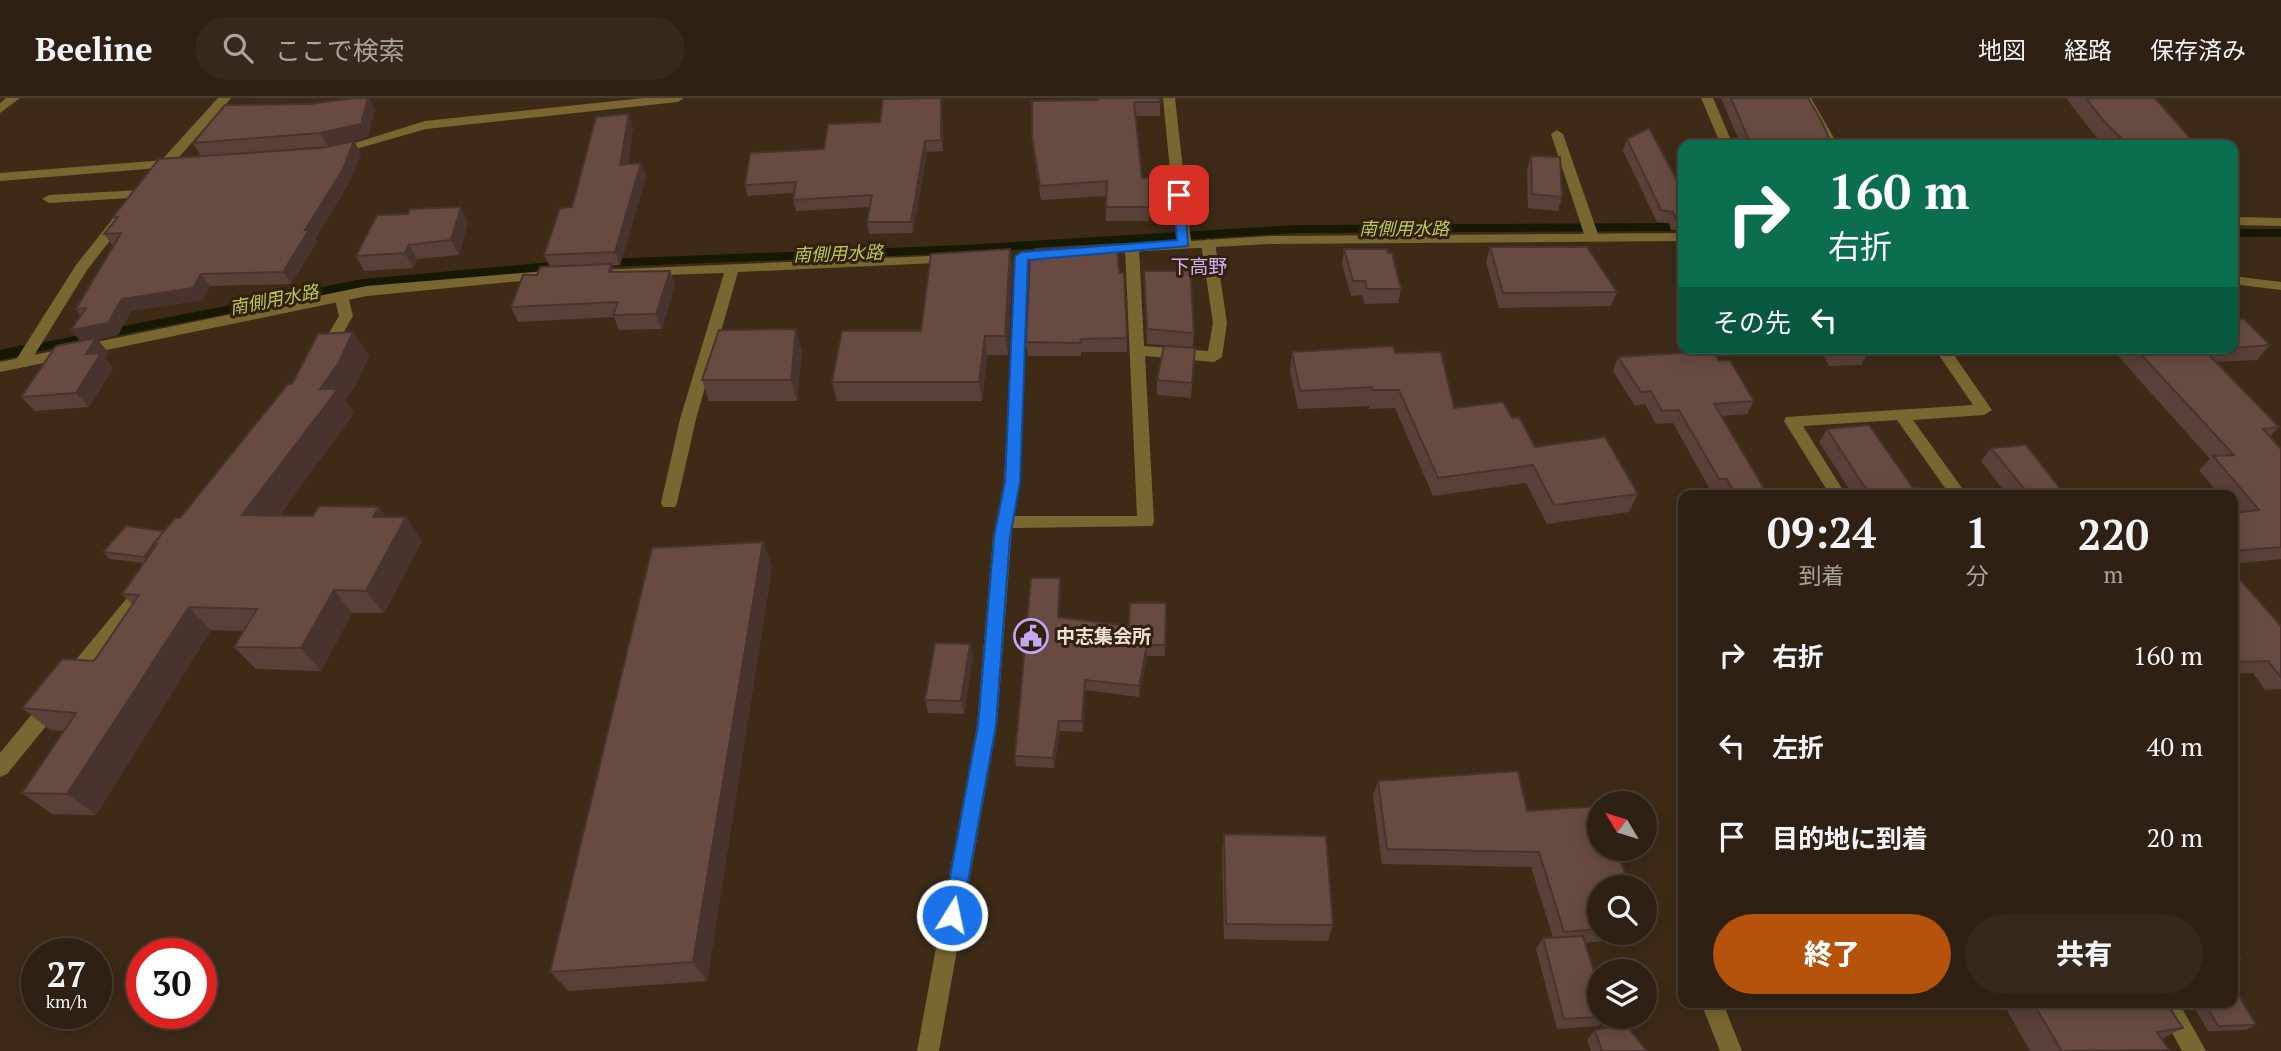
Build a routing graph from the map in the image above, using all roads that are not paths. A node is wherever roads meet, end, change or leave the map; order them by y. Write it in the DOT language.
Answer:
graph roads {
  1 [pos="14,98"];
  2 [pos="225,98"];
  3 [pos="678,98"];
  4 [pos="1168,98"];
  5 [pos="1707,98"];
  6 [pos="1805,98"];
  7 [pos="641,100"];
  8 [pos="0,109"];
  9 [pos="213,109"];
  10 [pos="239,109"];
  11 [pos="1557,135"];
  12 [pos="1725,140"];
  13 [pos="1829,140"];
  14 [pos="314,154"];
  15 [pos="190,163"];
  16 [pos="163,164"];
  17 [pos="0,177"];
  18 [pos="141,194"];
  19 [pos="49,199"];
  20 [pos="2238,221"];
  21 [pos="2281,222"];
  22 [pos="1592,237"];
  23 [pos="1678,237"];
  24 [pos="1208,243"];
  25 [pos="1184,244"];
  26 [pos="1132,248"];
  27 [pos="1077,252"];
  28 [pos="1022,256"];
  29 [pos="967,258"];
  30 [pos="732,268"];
  31 [pos="588,274"];
  32 [pos="562,275"];
  33 [pos="2238,281"];
  34 [pos="2281,286"];
  35 [pos="341,296"];
  36 [pos="1137,350"];
  37 [pos="1945,354"];
  38 [pos="22,363"];
  39 [pos="0,367"];
  40 [pos="314,370"];
  41 [pos="1902,415"];
  42 [pos="1835,490"];
  43 [pos="1955,490"];
  44 [pos="669,503"];
  45 [pos="1005,522"];
  46 [pos="156,575"];
  47 [pos="0,768"];
  48 [pos="1714,1008"];
  49 [pos="2171,1008"];
  50 [pos="928,1051"];
  51 [pos="1731,1051"];
  52 [pos="2195,1051"];
  1 -- 8 [label="street"];
  2 -- 9 [label="street"];
  3 -- 7 [label="street"];
  4 -- 25 [label="street"];
  5 -- 12 [label="street"];
  6 -- 13 [label="street"];
  7 -- 14 [label="street"];
  9 -- 10 [label="street"];
  9 -- 16 [label="street"];
  11 -- 22 [label="street"];
  15 -- 16 [label="street"];
  16 -- 17 [label="street"];
  16 -- 18 [label="street"];
  18 -- 19 [label="street"];
  18 -- 38 [label="street"];
  20 -- 21 [label="street"];
  22 -- 23 [label="street"];
  22 -- 24 [label="street"];
  24 -- 25 [label="street"];
  24 -- 36 [label="street"];
  25 -- 26 [label="street"];
  26 -- 27 [label="street"];
  26 -- 36 [label="street"];
  28 -- 45 [label="street"];
  29 -- 30 [label="street"];
  30 -- 31 [label="street"];
  30 -- 44 [label="street"];
  32 -- 35 [label="street"];
  33 -- 34 [label="street"];
  35 -- 38 [label="street"];
  35 -- 40 [label="street"];
  36 -- 45 [label="street"];
  37 -- 41 [label="street"];
  38 -- 39 [label="street"];
  41 -- 42 [label="street"];
  41 -- 43 [label="street"];
  45 -- 50 [label="street"];
  46 -- 47 [label="street"];
  48 -- 51 [label="street"];
  49 -- 52 [label="street"];
}
